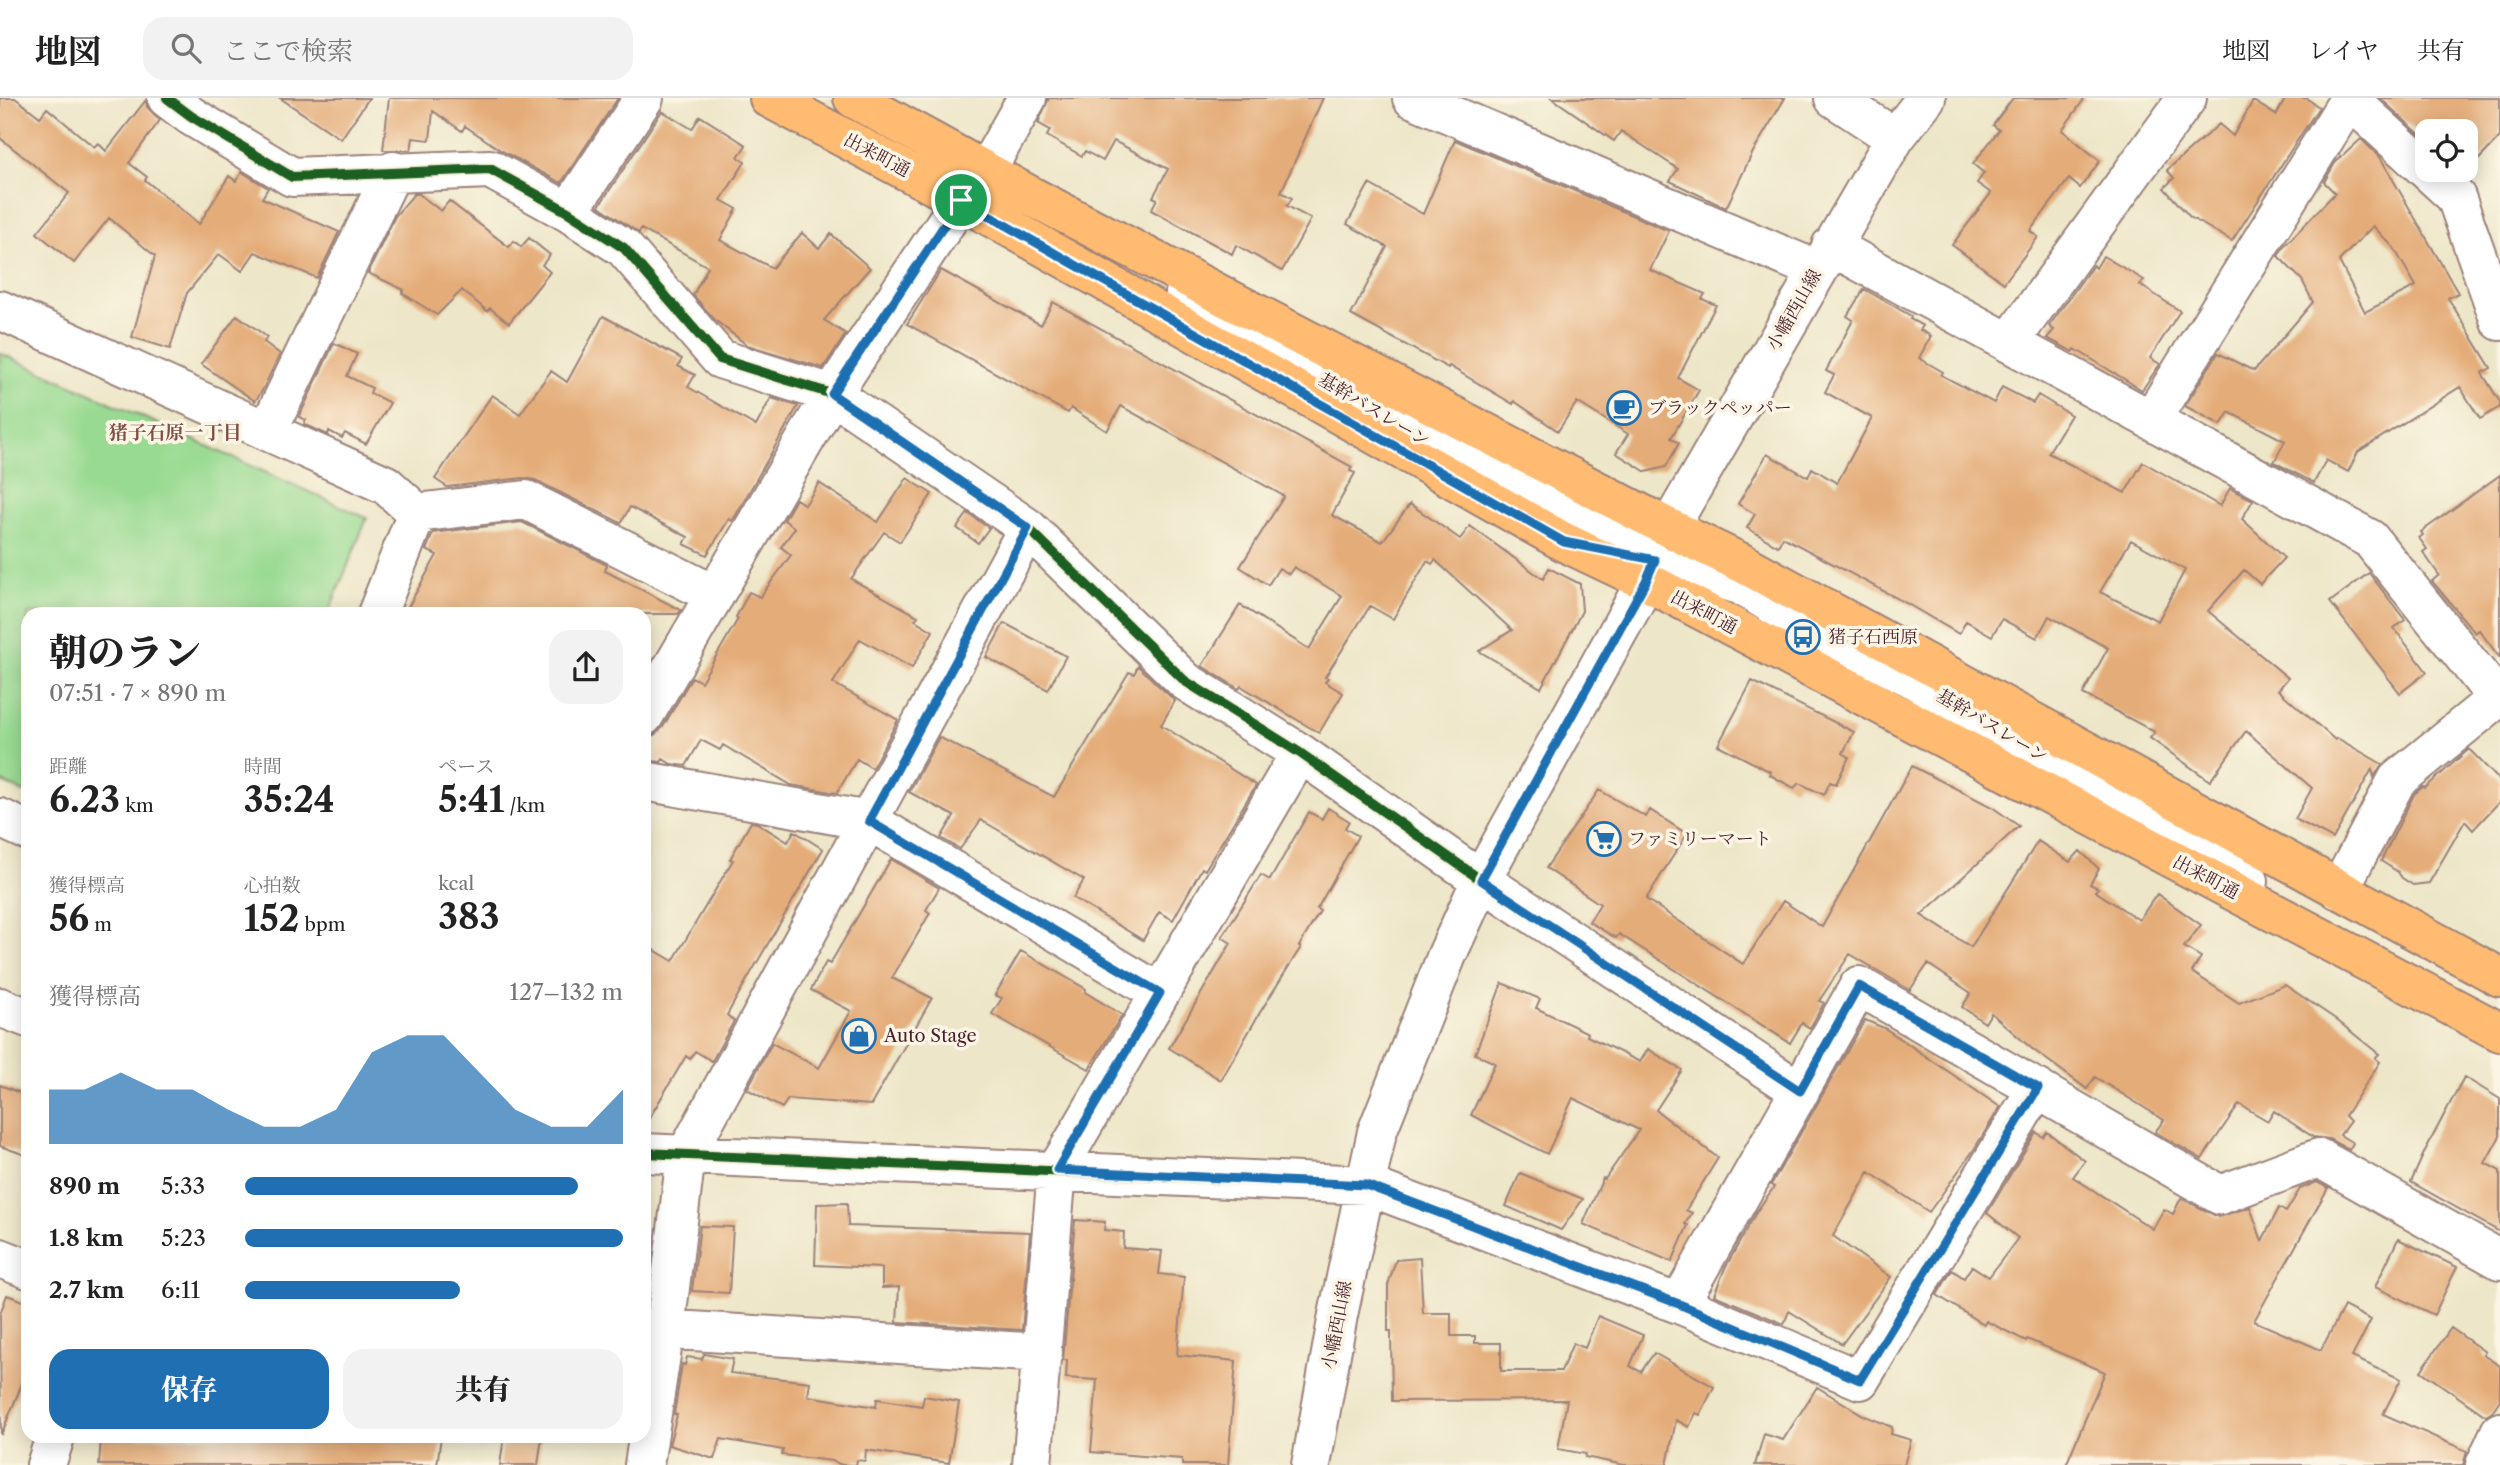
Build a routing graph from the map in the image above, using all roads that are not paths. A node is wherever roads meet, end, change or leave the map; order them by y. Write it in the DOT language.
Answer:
graph roads {
  1 [pos="167,98"];
  2 [pos="644,98"];
  3 [pos="769,98"];
  4 [pos="853,98"];
  5 [pos="1027,98"];
  6 [pos="1412,98"];
  7 [pos="1834,98"];
  8 [pos="1927,98"];
  9 [pos="2187,98"];
  10 [pos="2349,98"];
  11 [pos="1895,138"];
  12 [pos="393,171"];
  13 [pos="986,172"];
  14 [pos="961,200"];
  15 [pos="568,212"];
  16 [pos="1824,258"];
  17 [pos="0,310"];
  18 [pos="2500,321"];
  19 [pos="2009,343"];
  20 [pos="832,394"];
  21 [pos="2151,420"];
  22 [pos="268,430"];
  23 [pos="417,513"];
  24 [pos="1028,528"];
  25 [pos="1658,553"];
  26 [pos="715,595"];
  27 [pos="380,607"];
  28 [pos="2499,697"];
  29 [pos="651,704"];
  30 [pos="1300,753"];
  31 [pos="651,781"];
  32 [pos="0,818"];
  33 [pos="869,821"];
  34 [pos="21,828"];
  35 [pos="1481,880"];
  36 [pos="2339,890"];
  37 [pos="2500,977"];
  38 [pos="1160,993"];
  39 [pos="0,1007"];
  40 [pos="21,1015"];
  41 [pos="2500,1032"];
  42 [pos="2038,1088"];
  43 [pos="1800,1091"];
  44 [pos="651,1153"];
  45 [pos="686,1155"];
  46 [pos="1057,1170"];
  47 [pos="1366,1185"];
  48 [pos="0,1258"];
  49 [pos="2500,1259"];
  50 [pos="21,1266"];
  51 [pos="1679,1304"];
  52 [pos="654,1329"];
  53 [pos="1043,1353"];
  54 [pos="651,1370"];
  55 [pos="2500,1432"];
  56 [pos="53,1443"];
  57 [pos="646,1443"];
  58 [pos="46,1465"];
  59 [pos="644,1465"];
  60 [pos="1032,1465"];
  61 [pos="1311,1465"];
  62 [pos="2485,1465"];
  1 -- 12 [label="street"];
  2 -- 15 [label="street"];
  3 -- 14 [label="main road, 出来町通"];
  4 -- 13 [label="main road, 出来町通"];
  5 -- 13 [label="street"];
  6 -- 16 [label="street"];
  7 -- 11 [label="street"];
  8 -- 11 [label="street, 小幡西山線"];
  9 -- 19 [label="street"];
  10 -- 18 [label="street"];
  10 -- 21 [label="street"];
  11 -- 16 [label="street, 小幡西山線"];
  12 -- 15 [label="street"];
  12 -- 22 [label="street"];
  13 -- 14 [label="street"];
  13 -- 25 [label="main road, 出来町通"];
  14 -- 20 [label="street"];
  14 -- 25 [label="main road, 出来町通"];
  15 -- 20 [label="street"];
  16 -- 19 [label="street"];
  16 -- 25 [label="street, 小幡西山線"];
  17 -- 22 [label="street"];
  19 -- 21 [label="street"];
  20 -- 24 [label="street"];
  20 -- 26 [label="street"];
  21 -- 28 [label="street"];
  22 -- 23 [label="street"];
  23 -- 26 [label="street"];
  23 -- 27 [label="street"];
  24 -- 30 [label="street"];
  24 -- 33 [label="street"];
  25 -- 35 [label="street, 小幡西山線"];
  25 -- 36 [label="main road, 出来町通"];
  25 -- 41 [label="main road, 出来町通"];
  26 -- 29 [label="street"];
  28 -- 36 [label="street"];
  30 -- 35 [label="street"];
  30 -- 38 [label="street"];
  31 -- 33 [label="street"];
  32 -- 34 [label="street"];
  33 -- 38 [label="street"];
  33 -- 45 [label="street"];
  35 -- 43 [label="street"];
  35 -- 47 [label="street, 小幡西山線"];
  36 -- 37 [label="main road, 出来町通"];
  38 -- 46 [label="street"];
  39 -- 40 [label="street"];
  42 -- 43 [label="street"];
  42 -- 49 [label="street"];
  42 -- 51 [label="street"];
  43 -- 51 [label="street"];
  44 -- 45 [label="street"];
  45 -- 46 [label="street"];
  45 -- 52 [label="street"];
  46 -- 47 [label="street"];
  46 -- 53 [label="street"];
  47 -- 51 [label="street"];
  47 -- 61 [label="street, 小幡西山線"];
  48 -- 50 [label="street"];
  52 -- 53 [label="street"];
  52 -- 54 [label="street"];
  53 -- 60 [label="street"];
  55 -- 62 [label="street"];
  56 -- 58 [label="street"];
  57 -- 59 [label="street"];
}
